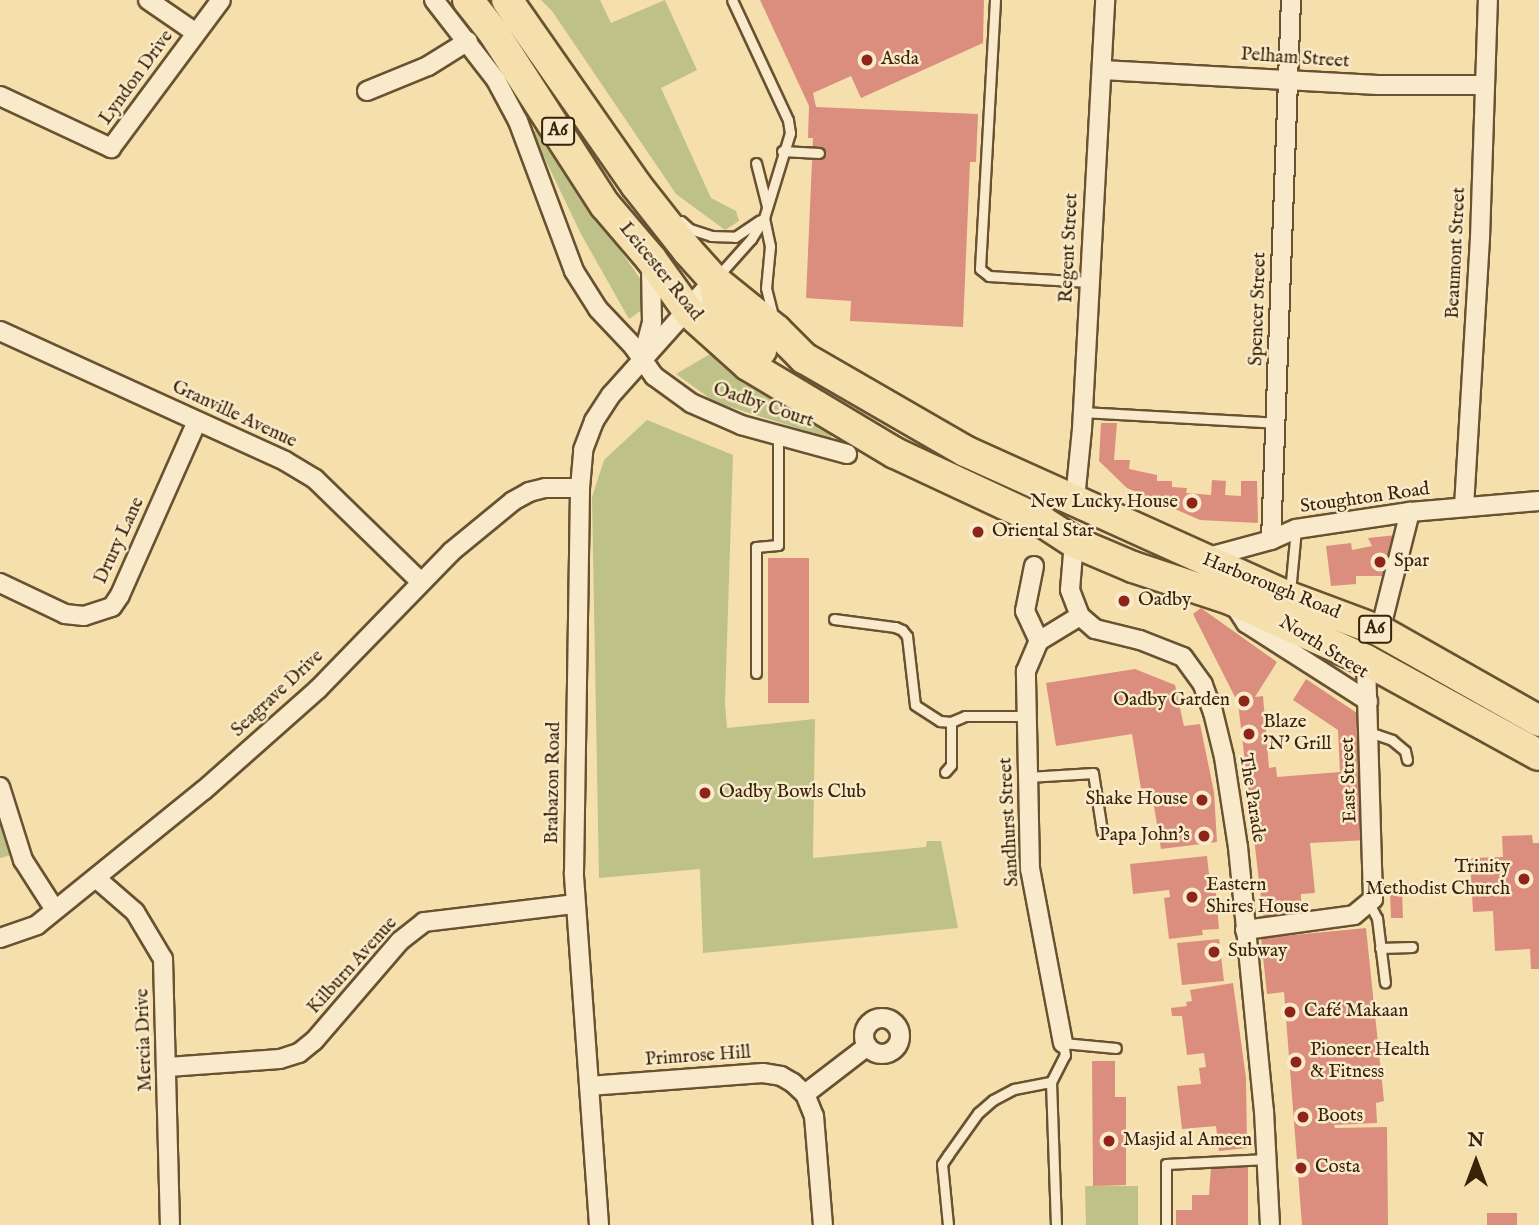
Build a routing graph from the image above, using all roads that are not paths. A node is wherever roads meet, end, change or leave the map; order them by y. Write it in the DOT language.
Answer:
graph roads {
  1 [pos="148,0"];
  2 [pos="222,0"];
  3 [pos="434,0"];
  4 [pos="468,0"];
  5 [pos="507,0"];
  6 [pos="732,0"];
  7 [pos="995,0"];
  8 [pos="1105,0"];
  9 [pos="1291,0"];
  10 [pos="1488,0"];
  11 [pos="196,33"];
  12 [pos="468,41"];
  13 [pos="554,64"];
  14 [pos="1102,70"];
  15 [pos="1289,79"];
  16 [pos="1485,85"];
  17 [pos="367,91"];
  18 [pos="0,96"];
  19 [pos="782,151"];
  20 [pos="819,153"];
  21 [pos="756,163"];
  22 [pos="636,185"];
  23 [pos="768,208"];
  24 [pos="764,218"];
  25 [pos="651,259"];
  26 [pos="714,280"];
  27 [pos="1089,282"];
  28 [pos="689,312"];
  29 [pos="776,330"];
  30 [pos="0,331"];
  31 [pos="804,358"];
  32 [pos="642,359"];
  33 [pos="1082,412"];
  34 [pos="197,421"];
  35 [pos="1276,423"];
  36 [pos="778,436"];
  37 [pos="895,453"];
  38 [pos="846,454"];
  39 [pos="580,488"];
  40 [pos="1074,499"];
  41 [pos="1539,501"];
  42 [pos="1464,507"];
  43 [pos="1410,512"];
  44 [pos="1296,529"];
  45 [pos="1270,540"];
  46 [pos="1074,542"];
  47 [pos="1202,559"];
  48 [pos="1034,566"];
  49 [pos="421,582"];
  50 [pos="0,583"];
  51 [pos="1289,597"];
  52 [pos="1230,598"];
  53 [pos="1080,616"];
  54 [pos="834,619"];
  55 [pos="1380,631"];
  56 [pos="1039,642"];
  57 [pos="1366,660"];
  58 [pos="756,673"];
  59 [pos="1368,701"];
  60 [pos="1027,716"];
  61 [pos="1539,721"];
  62 [pos="951,722"];
  63 [pos="1369,732"];
  64 [pos="1539,755"];
  65 [pos="1407,760"];
  66 [pos="945,772"];
  67 [pos="1028,777"];
  68 [pos="0,787"];
  69 [pos="1102,831"];
  70 [pos="97,879"];
  71 [pos="1372,902"];
  72 [pos="575,904"];
  73 [pos="55,910"];
  74 [pos="1245,930"];
  75 [pos="0,939"];
  76 [pos="1412,947"];
  77 [pos="1380,948"];
  78 [pos="1384,983"];
  79 [pos="1063,1043"];
  80 [pos="866,1047"];
  81 [pos="1116,1048"];
  82 [pos="168,1067"];
  83 [pos="1051,1082"];
  84 [pos="589,1086"];
  85 [pos="805,1094"];
  86 [pos="1268,1159"];
  87 [pos="170,1225"];
  88 [pos="599,1225"];
  89 [pos="822,1225"];
  90 [pos="948,1225"];
  91 [pos="1056,1225"];
  92 [pos="1166,1225"];
  93 [pos="1270,1225"];
  1 -- 11 [label="street"];
  2 -- 11 [label="street, Lyndon Drive"];
  3 -- 12 [label="street, Oadby Court"];
  4 -- 25 [label="highway, Leicester Road / A6"];
  5 -- 13 [label="highway, Leicester Road / A6"];
  6 -- 19 [label="lane"];
  7 -- 27 [label="lane"];
  8 -- 14 [label="street, Regent Street"];
  9 -- 15 [label="street, Spencer Street"];
  10 -- 16 [label="street, Beaumont Street"];
  11 -- 18 [label="street, Lyndon Drive"];
  12 -- 17 [label="street"];
  12 -- 32 [label="street, Oadby Court"];
  13 -- 22 [label="highway, Leicester Road / A6"];
  13 -- 28 [label="highway, A6"];
  14 -- 15 [label="street, Pelham Street"];
  14 -- 27 [label="street, Regent Street"];
  15 -- 16 [label="street, Pelham Street"];
  15 -- 35 [label="street, Spencer Street"];
  16 -- 42 [label="street, Beaumont Street"];
  19 -- 20 [label="lane"];
  19 -- 23 [label="lane"];
  21 -- 23 [label="lane"];
  22 -- 24 [label="lane"];
  22 -- 26 [label="highway, Leicester Road / A6"];
  23 -- 24 [label="lane"];
  24 -- 26 [label="lane"];
  24 -- 29 [label="lane"];
  25 -- 28 [label="highway, Leicester Road / A6"];
  25 -- 32 [label="street, Brabazon Road"];
  26 -- 28 [label="street, Brabazon Road"];
  26 -- 29 [label="highway, Leicester Road / A6"];
  26 -- 37 [label="highway, A6"];
  27 -- 33 [label="street, Regent Street"];
  28 -- 32 [label="street, Brabazon Road"];
  28 -- 37 [label="highway, Leicester Road / A6"];
  29 -- 31 [label="highway, Leicester Road / A6"];
  30 -- 34 [label="street, Granville Avenue"];
  31 -- 40 [label="highway, Leicester Road / A6"];
  31 -- 46 [label="highway, A6"];
  32 -- 36 [label="street, Oadby Court"];
  32 -- 39 [label="street, Brabazon Road"];
  33 -- 35 [label="lane"];
  33 -- 40 [label="street, Regent Street"];
  34 -- 49 [label="street, Granville Avenue"];
  34 -- 50 [label="street, Drury Lane"];
  35 -- 45 [label="street, Spencer Street"];
  36 -- 38 [label="street, Oadby Court"];
  36 -- 58 [label="lane"];
  37 -- 46 [label="highway, Leicester Road / A6"];
  39 -- 49 [label="street, Seagrave Drive"];
  39 -- 72 [label="street, Brabazon Road"];
  40 -- 46 [label="highway"];
  40 -- 47 [label="highway, Harborough Road / A6"];
  40 -- 52 [label="highway, A6"];
  41 -- 42 [label="street, Stoughton Road"];
  42 -- 43 [label="street, Stoughton Road"];
  43 -- 44 [label="street, Stoughton Road"];
  43 -- 55 [label="street"];
  44 -- 45 [label="street, Stoughton Road"];
  44 -- 51 [label="lane"];
  45 -- 47 [label="street, Stoughton Road"];
  46 -- 52 [label="highway, Harborough Road / A6"];
  46 -- 53 [label="street"];
  47 -- 51 [label="highway, Harborough Road / A6"];
  48 -- 56 [label="street"];
  49 -- 70 [label="street, Seagrave Drive"];
  51 -- 55 [label="highway, Harborough Road / A6"];
  52 -- 57 [label="highway, Harborough Road / A6"];
  52 -- 59 [label="street, North Street"];
  53 -- 56 [label="street"];
  53 -- 74 [label="street, The Parade"];
  54 -- 62 [label="lane"];
  55 -- 57 [label="highway"];
  55 -- 61 [label="highway, Harborough Road / A6"];
  56 -- 60 [label="street, Sandhurst Street"];
  57 -- 59 [label="street, East Street"];
  57 -- 64 [label="highway, Harborough Road / A6"];
  59 -- 63 [label="street, East Street"];
  60 -- 62 [label="lane"];
  60 -- 67 [label="street, Sandhurst Street"];
  62 -- 66 [label="lane"];
  63 -- 65 [label="lane"];
  63 -- 71 [label="street, East Street"];
  67 -- 69 [label="lane"];
  67 -- 79 [label="street, Sandhurst Street"];
  68 -- 73 [label="street"];
  70 -- 73 [label="street, Seagrave Drive"];
  70 -- 82 [label="street, Mercia Drive"];
  71 -- 74 [label="street"];
  71 -- 77 [label="lane"];
  72 -- 82 [label="street, Kilburn Avenue"];
  72 -- 84 [label="street, Brabazon Road"];
  73 -- 75 [label="street, Seagrave Drive"];
  74 -- 86 [label="street, The Parade"];
  76 -- 77 [label="lane"];
  77 -- 78 [label="lane"];
  79 -- 81 [label="lane"];
  79 -- 83 [label="lane"];
  80 -- 85 [label="street"];
  82 -- 87 [label="street, Mercia Drive"];
  83 -- 90 [label="lane"];
  83 -- 91 [label="lane"];
  84 -- 85 [label="street, Primrose Hill"];
  84 -- 88 [label="street, Brabazon Road"];
  85 -- 89 [label="street"];
  86 -- 92 [label="lane"];
  86 -- 93 [label="street, The Parade"];
}
